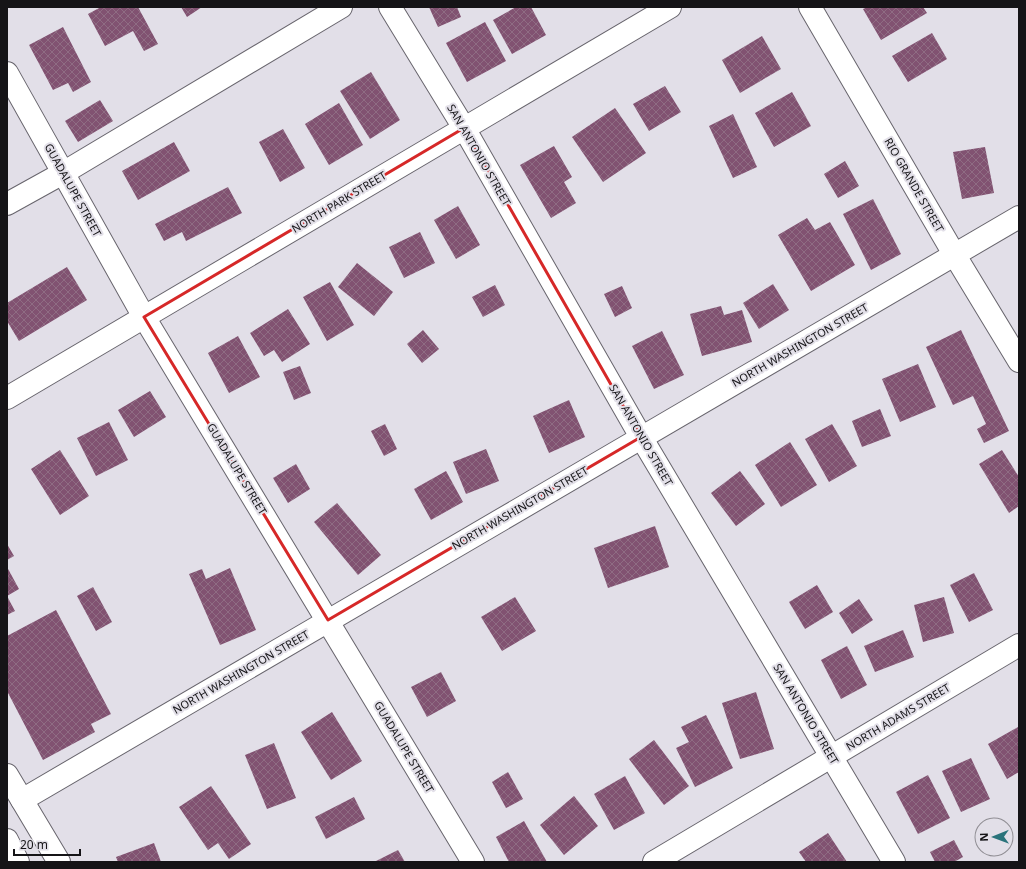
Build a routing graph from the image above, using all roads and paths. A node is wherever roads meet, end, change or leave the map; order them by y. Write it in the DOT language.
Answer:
graph roads {
  1 [pos="341,7"];
  2 [pos="390,7"];
  3 [pos="670,7"];
  4 [pos="810,7"];
  5 [pos="7,73"];
  6 [pos="464,128"];
  7 [pos="63,172"];
  8 [pos="7,204"];
  9 [pos="1019,216"];
  10 [pos="954,254"];
  11 [pos="144,317"];
  12 [pos="1019,361"];
  13 [pos="7,398"];
  14 [pos="641,437"];
  15 [pos="328,620"];
  16 [pos="1019,645"];
  17 [pos="831,757"];
  18 [pos="7,775"];
  19 [pos="22,800"];
  20 [pos="7,840"];
  21 [pos="18,862"];
  22 [pos="59,862"];
  23 [pos="473,862"];
  24 [pos="654,862"];
  25 [pos="894,862"];
  1 -- 7 [label="main road"];
  2 -- 6 [label="main road, SAN ANTONIO STREET"];
  3 -- 6 [label="main road, NORTH PARK STREET"];
  4 -- 10 [label="main road, RIO GRANDE STREET"];
  5 -- 7 [label="main road, GUADALUPE STREET"];
  6 -- 11 [label="main road, NORTH PARK STREET"];
  6 -- 14 [label="main road, SAN ANTONIO STREET"];
  7 -- 8 [label="main road"];
  7 -- 11 [label="main road, GUADALUPE STREET"];
  9 -- 10 [label="main road, NORTH WASHINGTON STREET"];
  10 -- 12 [label="main road, RIO GRANDE STREET"];
  10 -- 14 [label="main road, NORTH WASHINGTON STREET"];
  11 -- 13 [label="main road, NORTH PARK STREET"];
  11 -- 15 [label="main road, GUADALUPE STREET"];
  14 -- 15 [label="main road, NORTH WASHINGTON STREET"];
  14 -- 17 [label="main road, SAN ANTONIO STREET"];
  15 -- 19 [label="main road, NORTH WASHINGTON STREET"];
  15 -- 23 [label="main road, GUADALUPE STREET"];
  16 -- 17 [label="main road, NORTH ADAMS STREET"];
  17 -- 24 [label="main road, NORTH ADAMS STREET"];
  17 -- 25 [label="main road, SAN ANTONIO STREET"];
  18 -- 19 [label="main road"];
  19 -- 22 [label="main road"];
  20 -- 21 [label="main road"];
}
